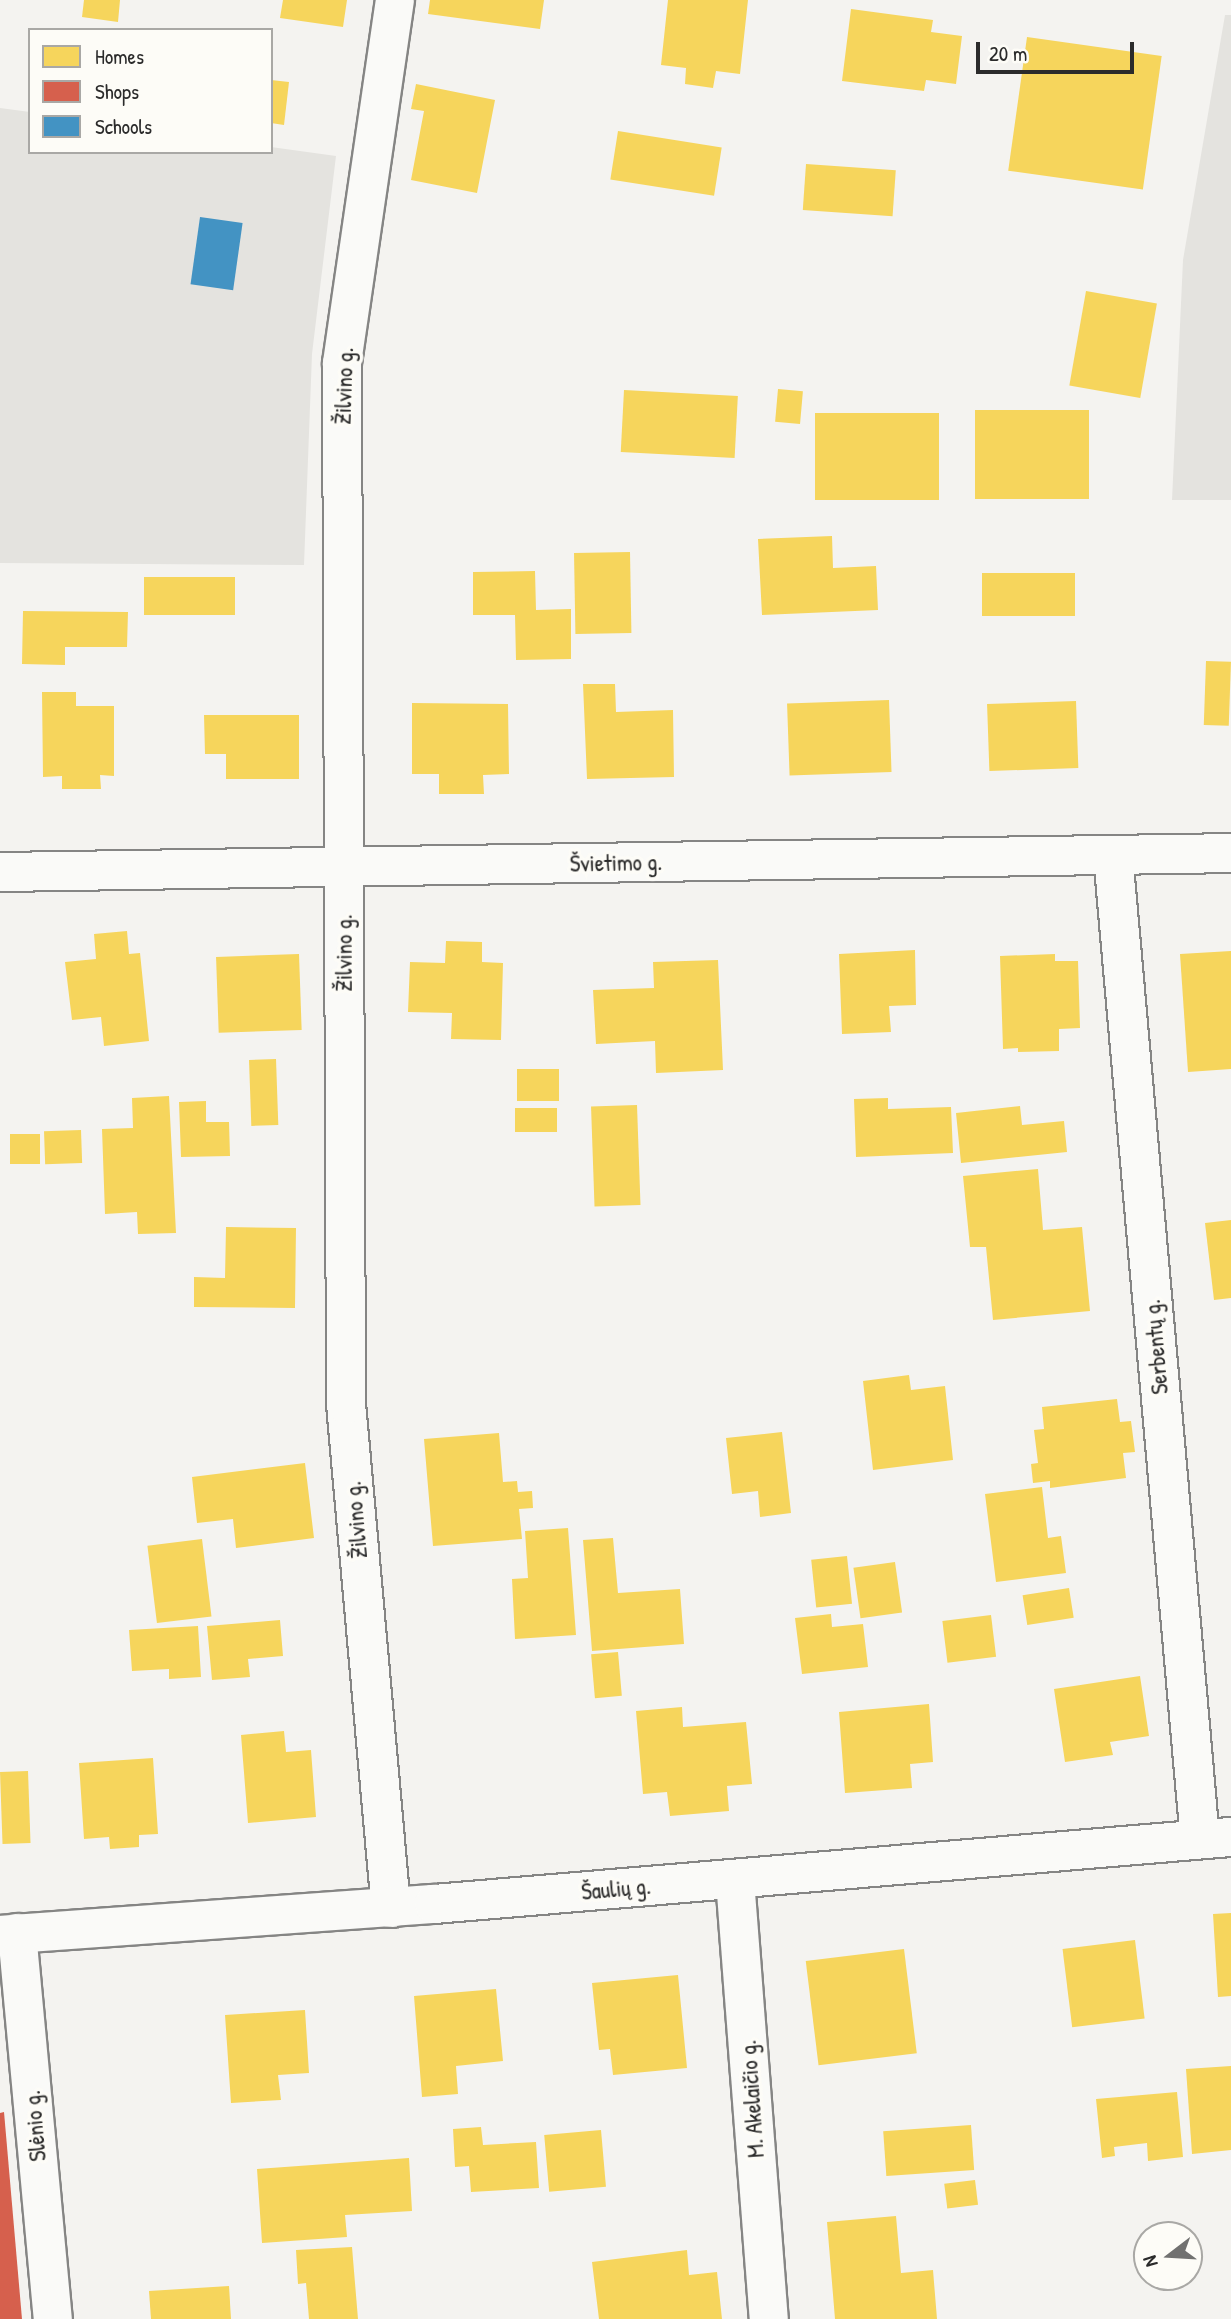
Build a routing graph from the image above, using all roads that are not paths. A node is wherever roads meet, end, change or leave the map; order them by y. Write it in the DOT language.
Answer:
graph roads {
  1 [pos="395,0"];
  2 [pos="1231,853"];
  3 [pos="1113,855"];
  4 [pos="344,867"];
  5 [pos="0,872"];
  6 [pos="1215,1838"];
  7 [pos="735,1880"];
  8 [pos="391,1908"];
  9 [pos="8,1934"];
  10 [pos="53,2319"];
  11 [pos="769,2319"];
  1 -- 4 [label="street, Žilvino g."];
  2 -- 3 [label="street, Švietimo g."];
  3 -- 4 [label="street, Švietimo g."];
  3 -- 6 [label="street, Serbentų g."];
  4 -- 5 [label="street, Švietimo g."];
  4 -- 8 [label="street, Žilvino g."];
  6 -- 7 [label="street, Šaulių g."];
  7 -- 8 [label="street, Šaulių g."];
  7 -- 11 [label="street, M. Akelaičio g."];
  8 -- 9 [label="street, Šaulių g."];
  9 -- 10 [label="street, Slėnio g."];
}
